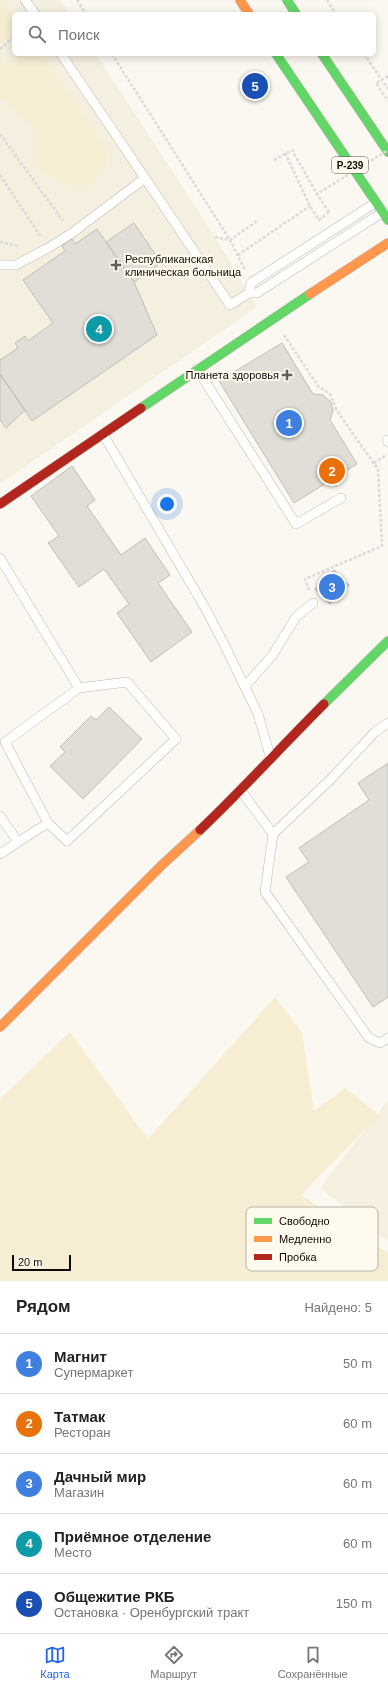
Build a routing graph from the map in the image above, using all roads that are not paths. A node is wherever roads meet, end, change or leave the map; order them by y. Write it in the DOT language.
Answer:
graph roads {
  1 [pos="25,0"];
  2 [pos="240,0"];
  3 [pos="287,0"];
  4 [pos="34,12"];
  5 [pos="248,12"];
  6 [pos="295,12"];
  7 [pos="62,56"];
  8 [pos="277,56"];
  9 [pos="323,56"];
  10 [pos="388,151"];
  11 [pos="144,178"];
  12 [pos="375,203"];
  13 [pos="385,216"];
  14 [pos="388,244"];
  15 [pos="0,265"];
  16 [pos="249,293"];
  17 [pos="197,369"];
  18 [pos="102,434"];
  19 [pos="342,498"];
  20 [pos="0,504"];
  21 [pos="0,558"];
  22 [pos="313,603"];
  23 [pos="388,641"];
  24 [pos="245,686"];
  25 [pos="79,688"];
  26 [pos="388,724"];
  27 [pos="271,757"];
  28 [pos="241,791"];
  29 [pos="0,816"];
  30 [pos="48,823"];
  31 [pos="273,834"];
  32 [pos="18,842"];
  33 [pos="0,854"];
  34 [pos="0,1027"];
  35 [pos="388,1038"];
  1 -- 4 [label="lane"];
  2 -- 5 [label="street"];
  3 -- 6 [label="street"];
  7 -- 11 [label="lane"];
  8 -- 12 [label="street, Р-239"];
  9 -- 10 [label="street"];
  11 -- 15 [label="lane"];
  11 -- 16 [label="lane"];
  12 -- 13 [label="street, Р-239"];
  12 -- 16 [label="lane"];
  13 -- 16 [label="lane"];
  14 -- 17 [label="street"];
  17 -- 18 [label="street"];
  17 -- 19 [label="lane"];
  18 -- 20 [label="street"];
  18 -- 24 [label="lane"];
  21 -- 25 [label="lane"];
  22 -- 24 [label="lane"];
  23 -- 27 [label="street"];
  24 -- 27 [label="lane"];
  25 -- 30 [label="lane"];
  25 -- 30 [label="lane"];
  26 -- 31 [label="lane"];
  27 -- 28 [label="street"];
  28 -- 31 [label="lane"];
  28 -- 34 [label="street"];
  29 -- 32 [label="lane"];
  30 -- 32 [label="lane"];
  31 -- 35 [label="lane"];
  32 -- 33 [label="lane"];
}
